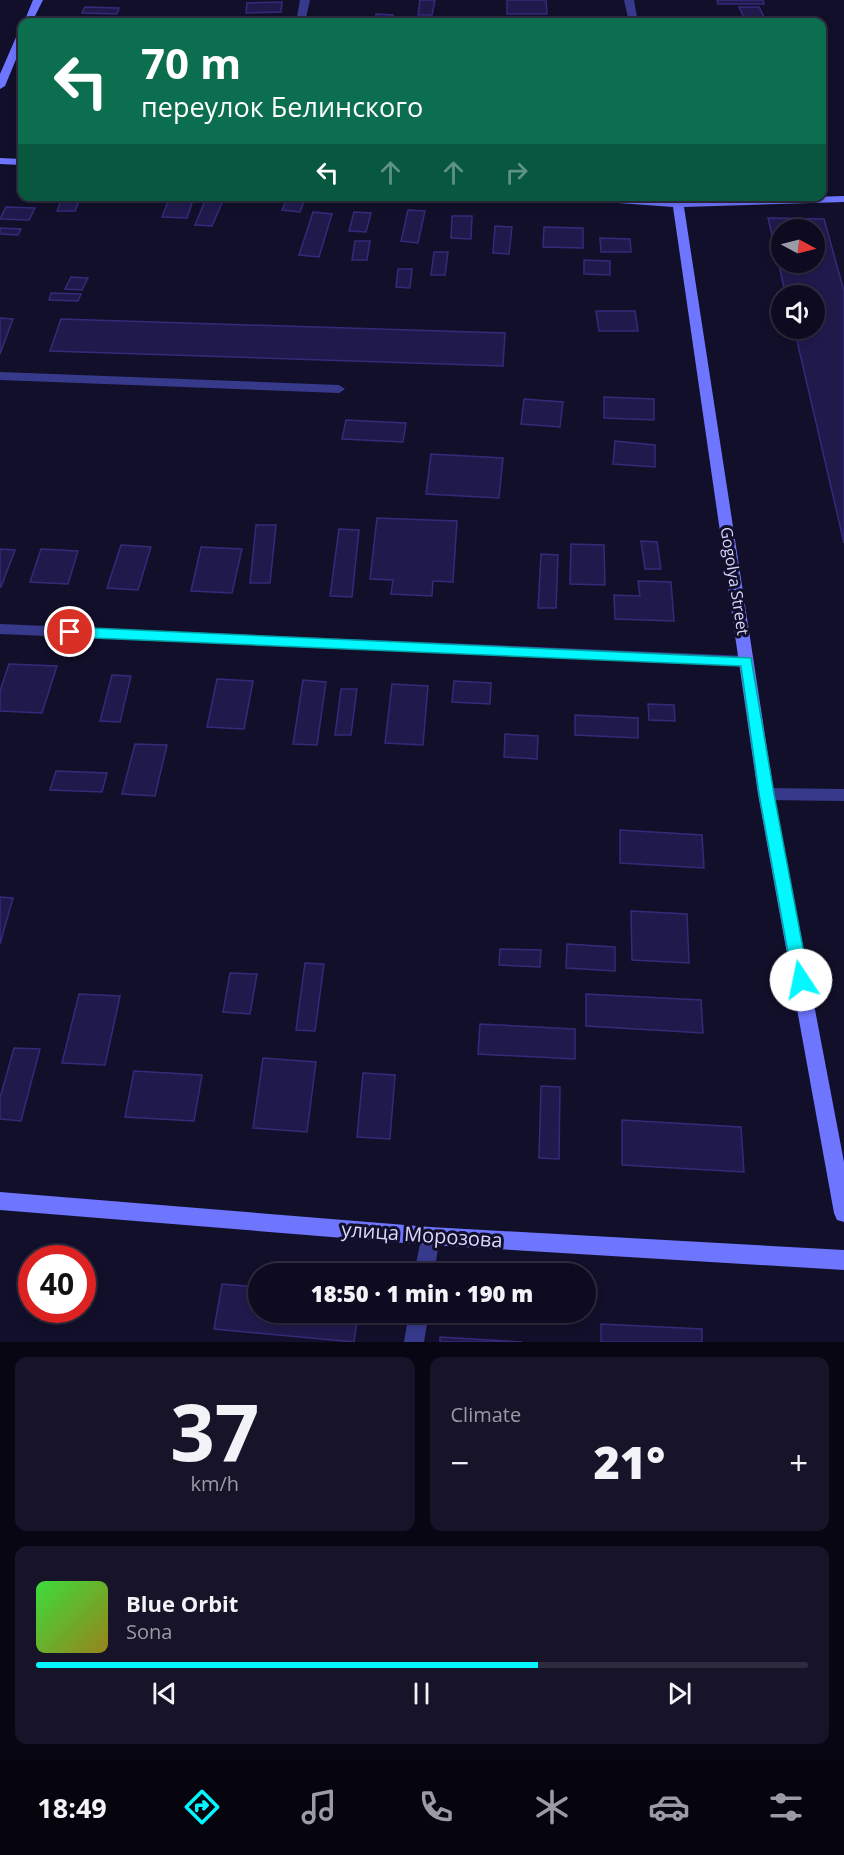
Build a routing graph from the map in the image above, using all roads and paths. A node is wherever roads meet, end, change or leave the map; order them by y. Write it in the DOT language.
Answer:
graph roads {
  1 [pos="38,0"];
  2 [pos="305,0"];
  3 [pos="629,0"];
  4 [pos="30,18"];
  5 [pos="301,18"];
  6 [pos="633,18"];
  7 [pos="18,44"];
  8 [pos="0,86"];
  9 [pos="0,161"];
  10 [pos="18,162"];
  11 [pos="826,199"];
  12 [pos="844,199"];
  13 [pos="677,201"];
  14 [pos="0,376"];
  15 [pos="339,389"];
  16 [pos="0,629"];
  17 [pos="747,661"];
  18 [pos="766,794"];
  19 [pos="844,795"];
  20 [pos="0,1202"];
  21 [pos="844,1213"];
  22 [pos="430,1236"];
  23 [pos="844,1260"];
  24 [pos="426,1263"];
  25 [pos="417,1323"];
  26 [pos="414,1342"];
  1 -- 4 [label="street"];
  2 -- 5 [label="street"];
  3 -- 6 [label="street"];
  7 -- 8 [label="street"];
  9 -- 10 [label="street"];
  11 -- 12 [label="street"];
  13 -- 17 [label="street, Gogolya Street"];
  14 -- 15 [label="street"];
  16 -- 17 [label="street"];
  17 -- 18 [label="street, Gogolya Street"];
  18 -- 19 [label="street"];
  18 -- 21 [label="street, Gogolya Street"];
  20 -- 22 [label="street, улица Морозова"];
  22 -- 23 [label="street, улица Морозова"];
  22 -- 24 [label="street"];
  25 -- 26 [label="street"];
}
